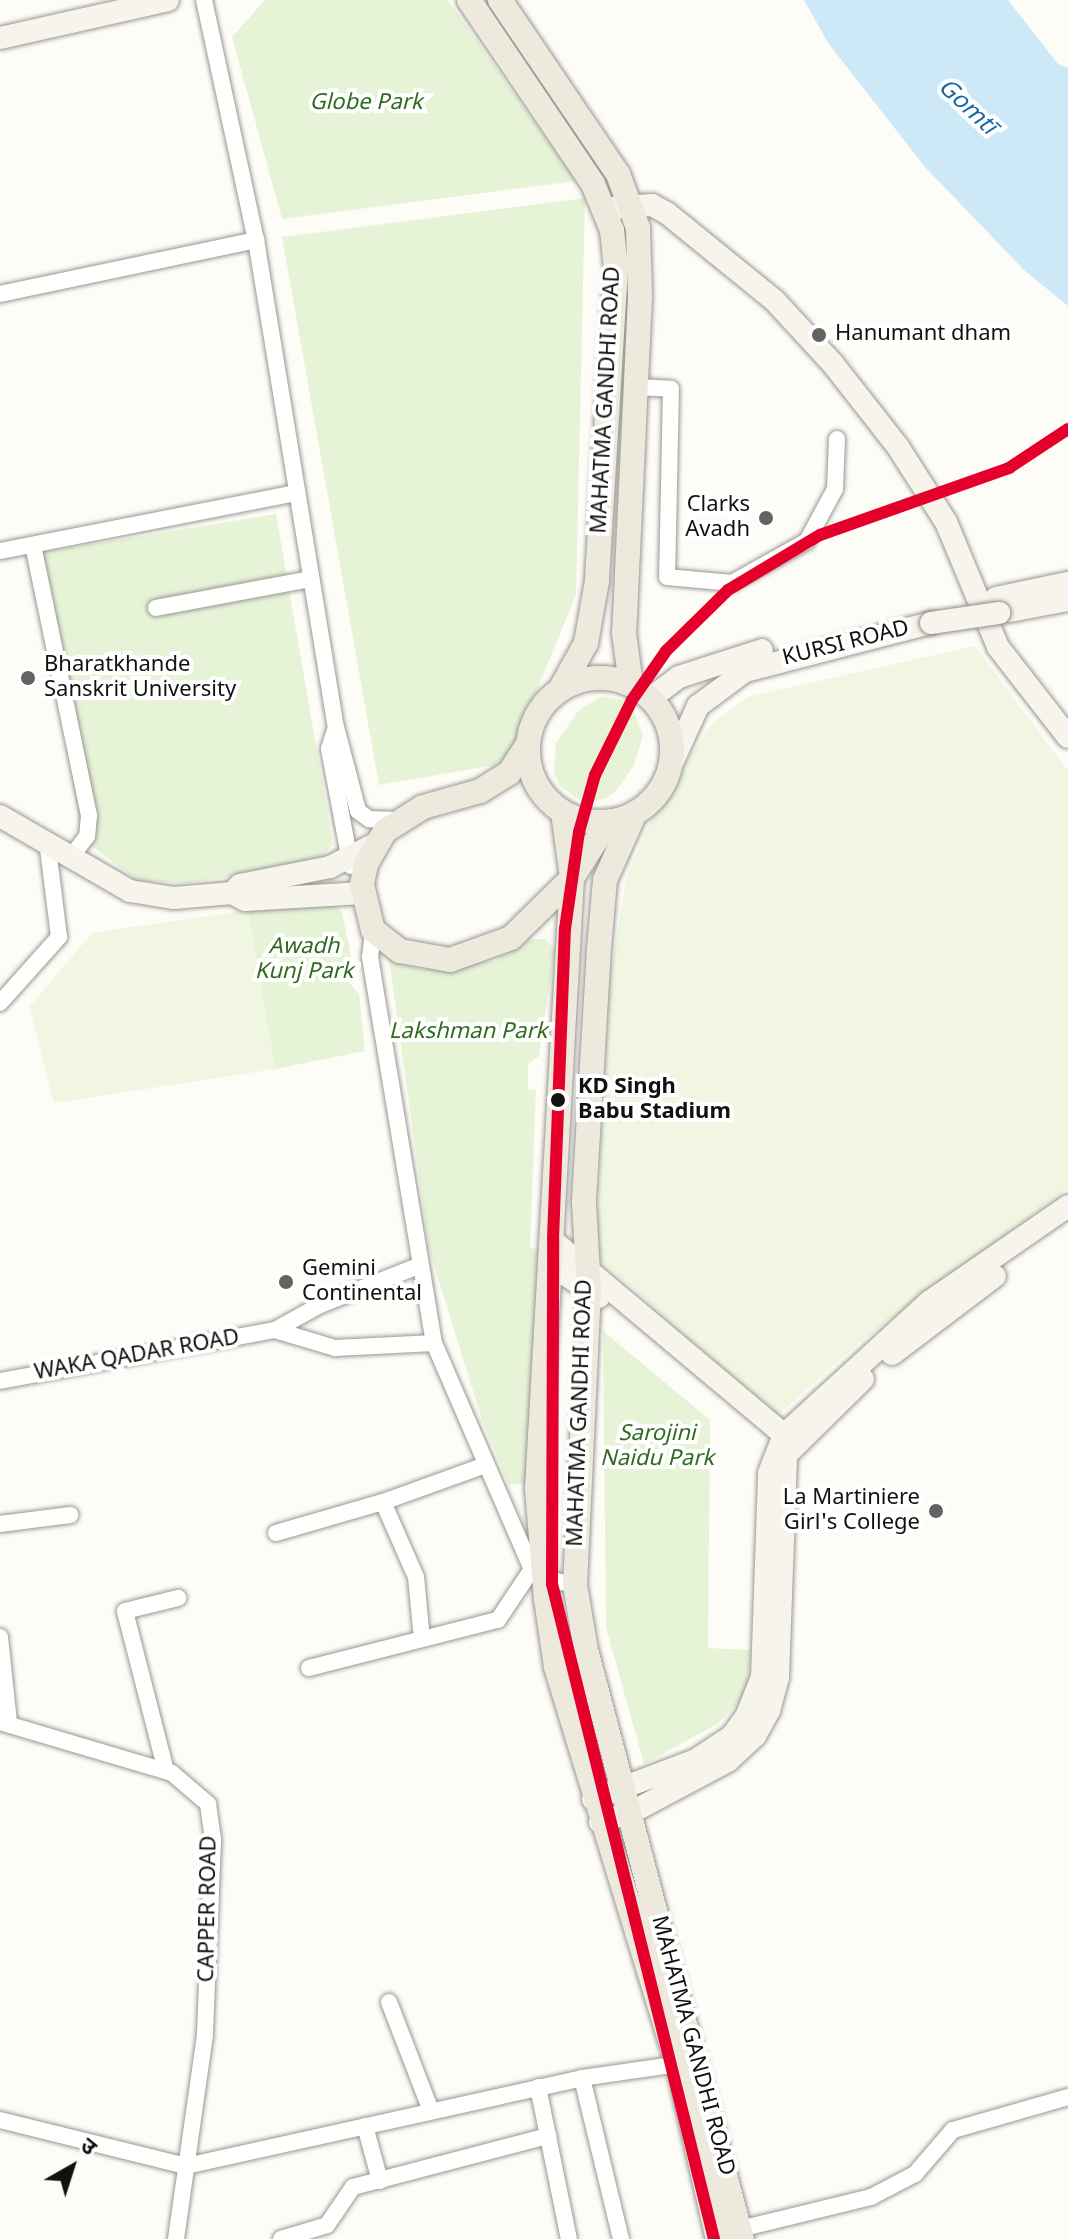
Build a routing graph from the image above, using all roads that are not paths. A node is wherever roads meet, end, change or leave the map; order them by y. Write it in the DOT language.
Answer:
graph roads {
  1 [pos="168,0"];
  2 [pos="204,0"];
  3 [pos="469,0"];
  4 [pos="500,0"];
  5 [pos="122,5"];
  6 [pos="0,38"];
  7 [pos="632,203"];
  8 [pos="607,209"];
  9 [pos="256,240"];
  10 [pos="0,294"];
  11 [pos="636,387"];
  12 [pos="837,439"];
  13 [pos="296,493"];
  14 [pos="33,545"];
  15 [pos="0,551"];
  16 [pos="311,579"];
  17 [pos="1068,583"];
  18 [pos="1068,600"];
  19 [pos="997,605"];
  20 [pos="156,608"];
  21 [pos="932,616"];
  22 [pos="560,690"];
  23 [pos="641,691"];
  24 [pos="336,727"];
  25 [pos="1068,737"];
  26 [pos="528,744"];
  27 [pos="672,763"];
  28 [pos="563,812"];
  29 [pos="635,813"];
  30 [pos="0,816"];
  31 [pos="398,820"];
  32 [pos="608,822"];
  33 [pos="47,841"];
  34 [pos="375,844"];
  35 [pos="71,857"];
  36 [pos="348,861"];
  37 [pos="572,878"];
  38 [pos="363,889"];
  39 [pos="232,893"];
  40 [pos="536,917"];
  41 [pos="373,930"];
  42 [pos="566,933"];
  43 [pos="0,1003"];
  44 [pos="1068,1206"];
  45 [pos="1068,1224"];
  46 [pos="552,1240"];
  47 [pos="585,1263"];
  48 [pos="418,1266"];
  49 [pos="554,1267"];
  50 [pos="589,1289"];
  51 [pos="275,1330"];
  52 [pos="434,1343"];
  53 [pos="0,1381"];
  54 [pos="785,1446"];
  55 [pos="485,1465"];
  56 [pos="383,1502"];
  57 [pos="70,1515"];
  58 [pos="0,1524"];
  59 [pos="276,1533"];
  60 [pos="538,1574"];
  61 [pos="575,1585"];
  62 [pos="178,1598"];
  63 [pos="0,1637"];
  64 [pos="422,1639"];
  65 [pos="309,1668"];
  66 [pos="5,1722"];
  67 [pos="166,1771"];
  68 [pos="628,1801"];
  69 [pos="597,1810"];
  70 [pos="389,2002"];
  71 [pos="687,2063"];
  72 [pos="582,2078"];
  73 [pos="538,2087"];
  74 [pos="1068,2097"];
  75 [pos="431,2111"];
  76 [pos="0,2120"];
  77 [pos="365,2126"];
  78 [pos="548,2136"];
  79 [pos="186,2166"];
  80 [pos="380,2181"];
  81 [pos="734,2236"];
  82 [pos="176,2239"];
  83 [pos="281,2239"];
  84 [pos="569,2239"];
  85 [pos="621,2239"];
  1 -- 5 [label="street"];
  2 -- 9 [label="street"];
  3 -- 8 [label="main road, MAHATMA GANDHI ROAD"];
  4 -- 7 [label="main road, MAHATMA GANDHI ROAD"];
  5 -- 6 [label="street"];
  7 -- 8 [label="street"];
  7 -- 11 [label="main road, MAHATMA GANDHI ROAD"];
  7 -- 25 [label="street"];
  8 -- 22 [label="main road, MAHATMA GANDHI ROAD"];
  9 -- 10 [label="street"];
  9 -- 13 [label="street"];
  11 -- 12 [label="street"];
  11 -- 23 [label="main road, MAHATMA GANDHI ROAD"];
  13 -- 14 [label="street"];
  13 -- 16 [label="street"];
  14 -- 15 [label="street"];
  14 -- 35 [label="street"];
  16 -- 20 [label="street"];
  16 -- 24 [label="street"];
  17 -- 19 [label="street, KURSI ROAD"];
  18 -- 19 [label="street, KURSI ROAD"];
  19 -- 21 [label="street, KURSI ROAD, bridge"];
  21 -- 23 [label="street, KURSI ROAD"];
  21 -- 27 [label="street, KURSI ROAD"];
  22 -- 23 [label="main road"];
  22 -- 26 [label="main road"];
  23 -- 27 [label="main road"];
  24 -- 31 [label="street"];
  24 -- 36 [label="street"];
  26 -- 28 [label="main road"];
  26 -- 31 [label="main road"];
  27 -- 29 [label="main road"];
  28 -- 32 [label="main road"];
  28 -- 37 [label="main road, MAHATMA GANDHI ROAD"];
  29 -- 32 [label="main road"];
  29 -- 47 [label="main road, MAHATMA GANDHI ROAD"];
  30 -- 33 [label="street"];
  31 -- 34 [label="main road"];
  32 -- 37 [label="main road"];
  33 -- 35 [label="street"];
  33 -- 43 [label="street"];
  34 -- 36 [label="street"];
  34 -- 38 [label="main road"];
  35 -- 39 [label="street"];
  36 -- 38 [label="street"];
  36 -- 39 [label="street"];
  37 -- 40 [label="main road"];
  37 -- 42 [label="main road, MAHATMA GANDHI ROAD"];
  38 -- 39 [label="street"];
  38 -- 41 [label="main road"];
  40 -- 41 [label="main road"];
  40 -- 42 [label="main road"];
  41 -- 48 [label="street"];
  42 -- 46 [label="main road, MAHATMA GANDHI ROAD"];
  44 -- 54 [label="street"];
  45 -- 54 [label="street"];
  46 -- 47 [label="street"];
  46 -- 49 [label="main road, MAHATMA GANDHI ROAD"];
  47 -- 50 [label="main road, MAHATMA GANDHI ROAD"];
  47 -- 54 [label="street"];
  48 -- 51 [label="street, WAKA QADAR ROAD"];
  48 -- 52 [label="street"];
  49 -- 50 [label="street"];
  49 -- 60 [label="main road, MAHATMA GANDHI ROAD"];
  50 -- 54 [label="street"];
  50 -- 61 [label="main road, MAHATMA GANDHI ROAD"];
  51 -- 52 [label="street, WAKA QADAR ROAD"];
  51 -- 53 [label="street, WAKA QADAR ROAD"];
  52 -- 55 [label="street"];
  54 -- 68 [label="street"];
  55 -- 56 [label="street"];
  55 -- 60 [label="street"];
  56 -- 59 [label="street"];
  56 -- 64 [label="street"];
  57 -- 58 [label="street"];
  60 -- 61 [label="street"];
  60 -- 64 [label="street"];
  60 -- 69 [label="main road, MAHATMA GANDHI ROAD"];
  61 -- 68 [label="main road, MAHATMA GANDHI ROAD"];
  62 -- 67 [label="street"];
  63 -- 66 [label="street"];
  64 -- 65 [label="street"];
  66 -- 67 [label="street, CAPPER ROAD"];
  67 -- 79 [label="street, CAPPER ROAD"];
  68 -- 69 [label="street"];
  68 -- 71 [label="main road, MAHATMA GANDHI ROAD"];
  69 -- 71 [label="main road, MAHATMA GANDHI ROAD"];
  70 -- 75 [label="street"];
  71 -- 72 [label="street"];
  71 -- 81 [label="main road, MAHATMA GANDHI ROAD"];
  72 -- 73 [label="street"];
  72 -- 85 [label="street"];
  73 -- 75 [label="street"];
  73 -- 78 [label="street"];
  74 -- 81 [label="street"];
  75 -- 77 [label="street"];
  76 -- 79 [label="street"];
  77 -- 79 [label="street"];
  77 -- 80 [label="street"];
  78 -- 80 [label="street"];
  78 -- 84 [label="street"];
  79 -- 82 [label="street, CAPPER ROAD"];
  80 -- 83 [label="street"];
}
